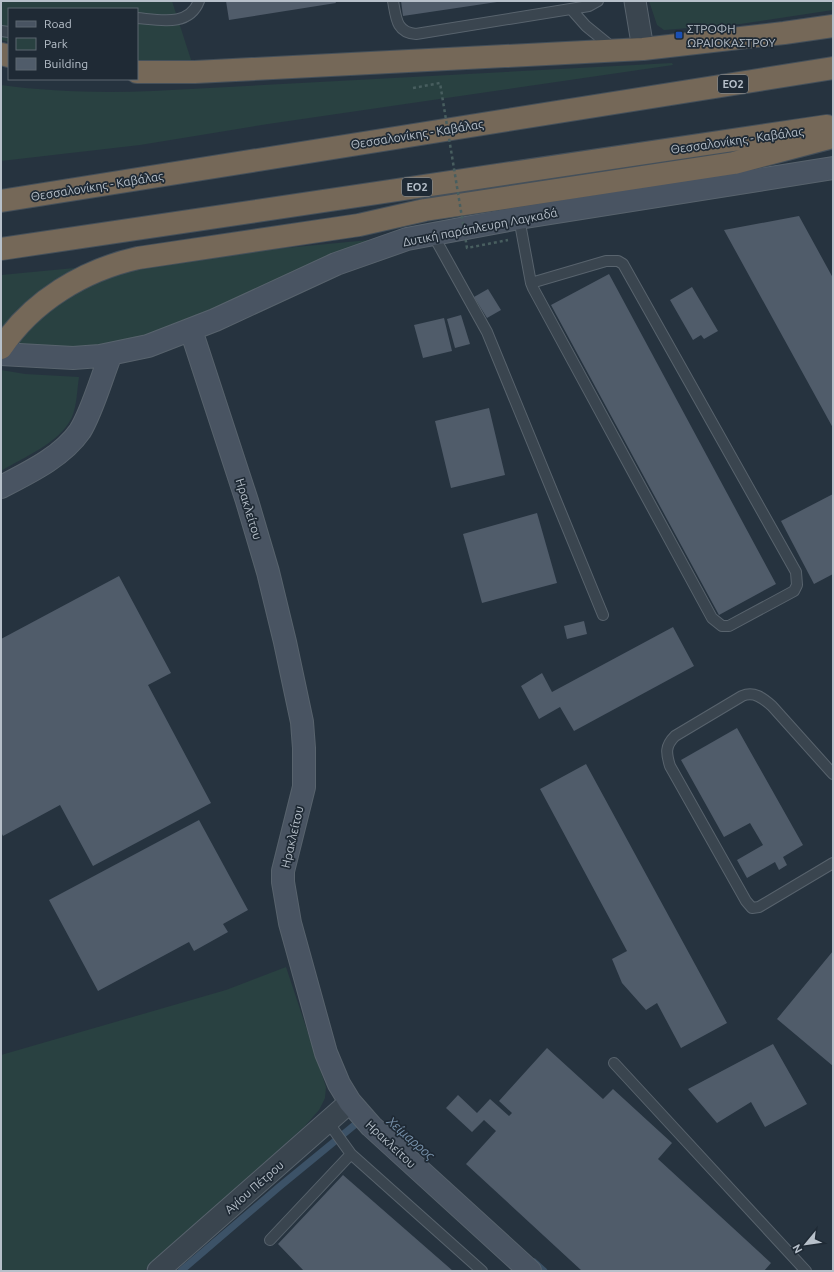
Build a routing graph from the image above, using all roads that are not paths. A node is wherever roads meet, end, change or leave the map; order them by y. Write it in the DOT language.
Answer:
graph roads {
  1 [pos="199,1"];
  2 [pos="393,1"];
  3 [pos="598,1"];
  4 [pos="635,1"];
  5 [pos="571,9"];
  6 [pos="138,18"];
  7 [pos="833,26"];
  8 [pos="643,49"];
  9 [pos="615,50"];
  10 [pos="833,68"];
  11 [pos="138,72"];
  12 [pos="833,126"];
  13 [pos="833,137"];
  14 [pos="833,168"];
  15 [pos="1,201"];
  16 [pos="519,218"];
  17 [pos="432,234"];
  18 [pos="1,249"];
  19 [pos="532,283"];
  20 [pos="191,330"];
  21 [pos="1,348"];
  22 [pos="1,354"];
  23 [pos="111,354"];
  24 [pos="1,488"];
  25 [pos="603,615"];
  26 [pos="833,774"];
  27 [pos="833,863"];
  28 [pos="614,1063"];
  29 [pos="350,1102"];
  30 [pos="328,1122"];
  31 [pos="351,1154"];
  32 [pos="270,1240"];
  33 [pos="158,1271"];
  34 [pos="482,1271"];
  35 [pos="530,1271"];
  36 [pos="806,1271"];
  1 -- 6 [label="lane"];
  2 -- 5 [label="lane"];
  3 -- 5 [label="lane"];
  4 -- 8 [label="street"];
  5 -- 9 [label="lane"];
  7 -- 8 [label="highway"];
  8 -- 9 [label="highway"];
  9 -- 11 [label="highway"];
  10 -- 15 [label="highway, Θεσσαλονίκης - Καβάλας / ΕΟ2"];
  12 -- 18 [label="highway, Θεσσαλονίκης - Καβάλας / ΕΟ2"];
  13 -- 21 [label="highway"];
  14 -- 16 [label="street, Δυτική παράπλευρη Λαγκαδά"];
  16 -- 17 [label="street, Δυτική παράπλευρη Λαγκαδά"];
  16 -- 19 [label="lane"];
  17 -- 20 [label="street, Δυτική παράπλευρη Λαγκαδά"];
  17 -- 25 [label="lane"];
  19 -- 19 [label="lane"];
  20 -- 23 [label="street, Δυτική παράπλευρη Λαγκαδά"];
  20 -- 29 [label="street, Ηρακλείτου"];
  22 -- 23 [label="street, Δυτική παράπλευρη Λαγκαδά"];
  23 -- 24 [label="street"];
  26 -- 27 [label="lane"];
  28 -- 36 [label="lane"];
  29 -- 30 [label="street, Αγίου Πέτρου"];
  29 -- 35 [label="street, Ηρακλείτου"];
  30 -- 31 [label="lane"];
  30 -- 33 [label="street, Αγίου Πέτρου"];
  31 -- 32 [label="lane"];
  31 -- 34 [label="lane"];
}
